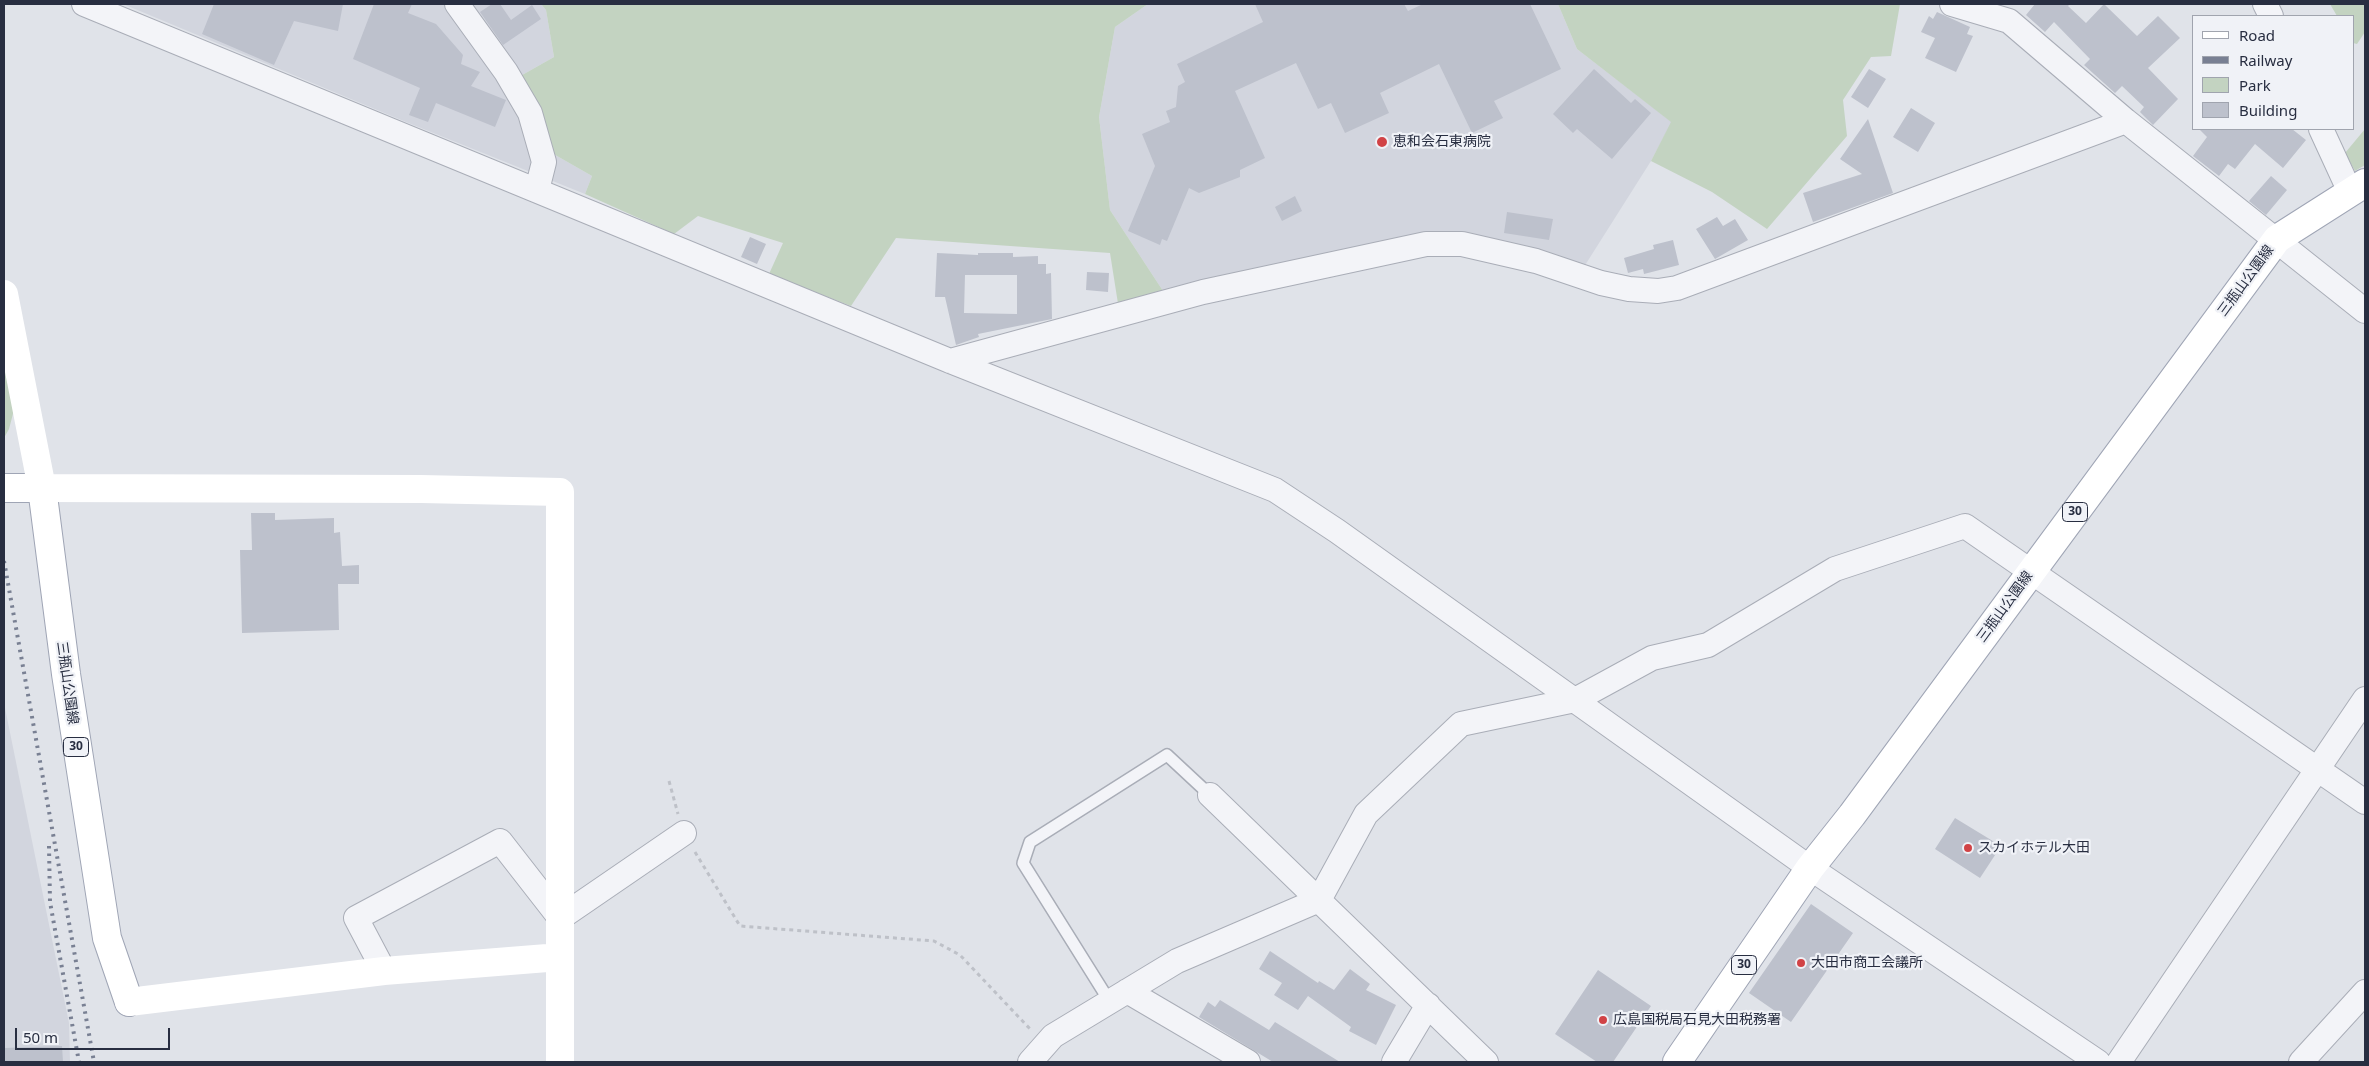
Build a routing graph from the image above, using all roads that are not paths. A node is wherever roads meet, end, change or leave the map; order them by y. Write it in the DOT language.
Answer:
graph roads {
  1 [pos="84,4"];
  2 [pos="457,4"];
  3 [pos="1952,4"];
  4 [pos="2126,120"];
  5 [pos="2323,130"];
  6 [pos="2358,188"];
  7 [pos="537,190"];
  8 [pos="2277,239"];
  9 [pos="4,294"];
  10 [pos="2365,311"];
  11 [pos="950,361"];
  12 [pos="4,488"];
  13 [pos="42,488"];
  14 [pos="2031,572"];
  15 [pos="2365,699"];
  16 [pos="1575,700"];
  17 [pos="2317,770"];
  18 [pos="1210,795"];
  19 [pos="2365,802"];
  20 [pos="684,833"];
  21 [pos="1810,868"];
  22 [pos="1319,900"];
  23 [pos="560,918"];
  24 [pos="560,957"];
  25 [pos="384,971"];
  26 [pos="2365,992"];
  27 [pos="1119,997"];
  28 [pos="1428,1005"];
  29 [pos="1037,1054"];
  30 [pos="560,1062"];
  31 [pos="1248,1062"];
  32 [pos="1394,1062"];
  33 [pos="1486,1062"];
  34 [pos="1677,1062"];
  35 [pos="2098,1062"];
  36 [pos="2119,1062"];
  37 [pos="2301,1062"];
  1 -- 7 [label="street"];
  2 -- 7 [label="street"];
  3 -- 4 [label="street"];
  4 -- 8 [label="street"];
  4 -- 11 [label="street"];
  5 -- 6 [label="street"];
  6 -- 8 [label="street, 三瓶山公園線 / 30"];
  7 -- 11 [label="street"];
  8 -- 10 [label="street"];
  8 -- 14 [label="street, 三瓶山公園線 / 30"];
  9 -- 13 [label="street, 三瓶山公園線"];
  11 -- 16 [label="street"];
  12 -- 13 [label="street"];
  13 -- 23 [label="street"];
  13 -- 25 [label="street, 三瓶山公園線 / 30"];
  14 -- 16 [label="street"];
  14 -- 17 [label="street"];
  14 -- 21 [label="street, 三瓶山公園線 / 30"];
  15 -- 17 [label="street"];
  16 -- 21 [label="street"];
  16 -- 22 [label="street"];
  17 -- 19 [label="street"];
  17 -- 36 [label="street"];
  18 -- 22 [label="street"];
  18 -- 27 [label="lane"];
  20 -- 23 [label="street"];
  21 -- 34 [label="street, 三瓶山公園線 / 30"];
  21 -- 35 [label="street"];
  22 -- 27 [label="street"];
  22 -- 28 [label="street"];
  23 -- 24 [label="street"];
  23 -- 25 [label="street"];
  24 -- 25 [label="street"];
  24 -- 30 [label="street"];
  26 -- 37 [label="street"];
  27 -- 29 [label="street"];
  27 -- 31 [label="street"];
  28 -- 32 [label="street"];
  28 -- 33 [label="street"];
}
